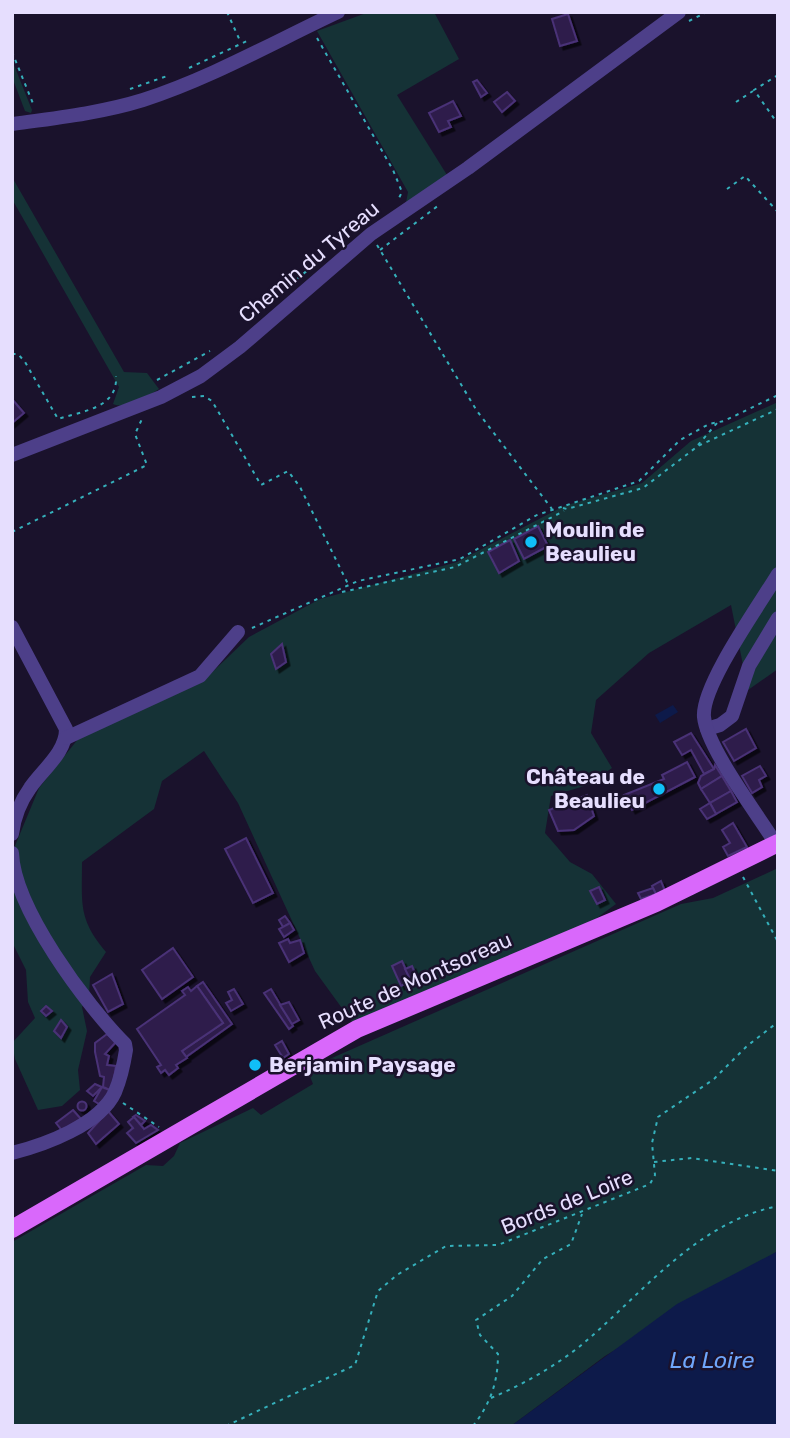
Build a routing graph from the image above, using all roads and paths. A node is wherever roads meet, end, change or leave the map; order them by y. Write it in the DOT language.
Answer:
graph roads {
  1 [pos="227,12"];
  2 [pos="338,12"];
  3 [pos="679,12"];
  4 [pos="310,25"];
  5 [pos="253,38"];
  6 [pos="241,43"];
  7 [pos="12,52"];
  8 [pos="778,75"];
  9 [pos="129,89"];
  10 [pos="754,90"];
  11 [pos="736,102"];
  12 [pos="36,110"];
  13 [pos="12,124"];
  14 [pos="778,124"];
  15 [pos="727,189"];
  16 [pos="397,202"];
  17 [pos="777,211"];
  18 [pos="371,234"];
  19 [pos="318,261"];
  20 [pos="282,292"];
  21 [pos="212,351"];
  22 [pos="12,354"];
  23 [pos="116,376"];
  24 [pos="157,380"];
  25 [pos="778,395"];
  26 [pos="183,401"];
  27 [pos="778,409"];
  28 [pos="151,415"];
  29 [pos="718,422"];
  30 [pos="698,446"];
  31 [pos="12,455"];
  32 [pos="561,507"];
  33 [pos="552,510"];
  34 [pos="565,510"];
  35 [pos="12,533"];
  36 [pos="778,574"];
  37 [pos="349,585"];
  38 [pos="342,592"];
  39 [pos="778,618"];
  40 [pos="12,627"];
  41 [pos="238,632"];
  42 [pos="707,729"];
  43 [pos="66,738"];
  44 [pos="12,834"];
  45 [pos="777,843"];
  46 [pos="12,853"];
  47 [pos="736,864"];
  48 [pos="778,942"];
  49 [pos="778,1022"];
  50 [pos="112,1096"];
  51 [pos="170,1138"];
  52 [pos="12,1153"];
  53 [pos="654,1162"];
  54 [pos="778,1171"];
  55 [pos="778,1206"];
  56 [pos="582,1212"];
  57 [pos="12,1229"];
  58 [pos="491,1398"];
  59 [pos="226,1426"];
  60 [pos="473,1426"];
  1 -- 6 [label="path"];
  2 -- 4 [label="street"];
  3 -- 18 [label="street, Chemin du Tyreau"];
  4 -- 13 [label="street"];
  4 -- 16 [label="path"];
  5 -- 6 [label="path"];
  6 -- 9 [label="path"];
  7 -- 12 [label="path"];
  8 -- 10 [label="path"];
  10 -- 11 [label="path"];
  10 -- 14 [label="path"];
  15 -- 17 [label="path"];
  18 -- 31 [label="street, Chemin du Tyreau"];
  18 -- 33 [label="path"];
  19 -- 20 [label="path"];
  21 -- 24 [label="path"];
  22 -- 23 [label="path"];
  25 -- 29 [label="path"];
  26 -- 37 [label="path"];
  27 -- 30 [label="path"];
  28 -- 35 [label="path"];
  29 -- 30 [label="path"];
  29 -- 32 [label="path"];
  30 -- 34 [label="path"];
  32 -- 33 [label="path"];
  32 -- 34 [label="path"];
  33 -- 37 [label="path"];
  34 -- 38 [label="path"];
  36 -- 42 [label="street"];
  37 -- 41 [label="path"];
  39 -- 42 [label="street"];
  40 -- 43 [label="street"];
  41 -- 43 [label="street"];
  42 -- 45 [label="street"];
  43 -- 44 [label="street"];
  45 -- 47 [label="main road, Route de Montsoreau"];
  46 -- 50 [label="street"];
  47 -- 48 [label="path"];
  47 -- 51 [label="main road, Route de Montsoreau"];
  49 -- 53 [label="path, Bords de Loire"];
  50 -- 51 [label="path"];
  50 -- 52 [label="street"];
  51 -- 57 [label="main road, Route de Montsoreau"];
  53 -- 54 [label="path"];
  53 -- 56 [label="path, Bords de Loire"];
  55 -- 58 [label="path"];
  56 -- 58 [label="path"];
  56 -- 59 [label="path, Bords de Loire"];
  58 -- 60 [label="path"];
}
